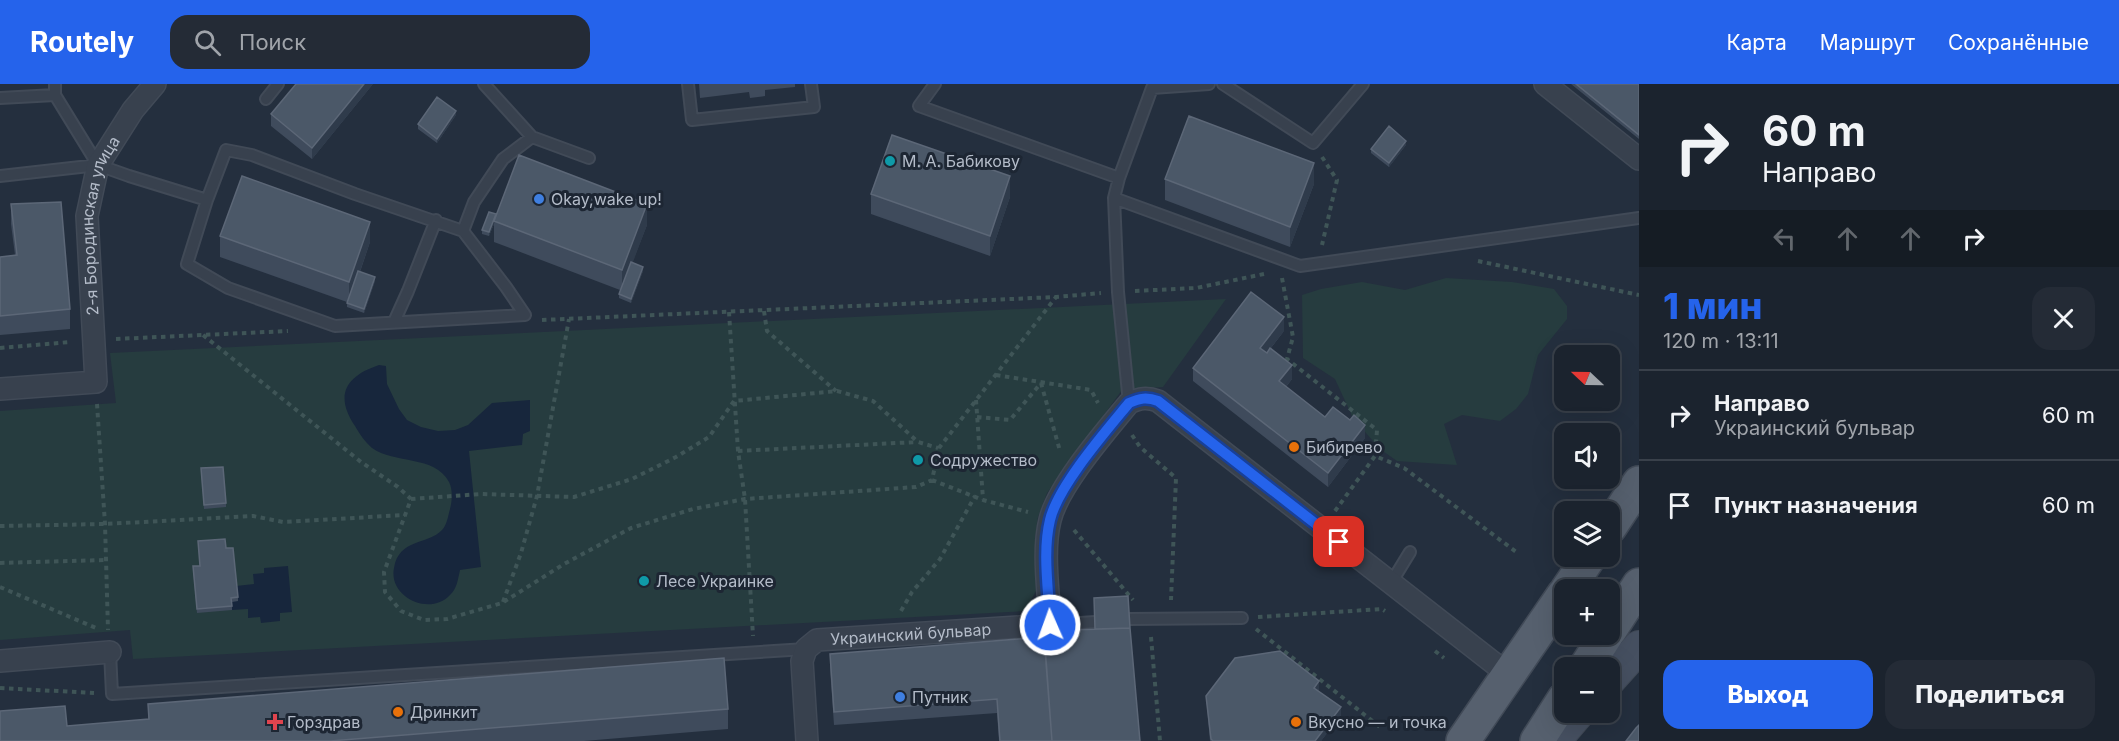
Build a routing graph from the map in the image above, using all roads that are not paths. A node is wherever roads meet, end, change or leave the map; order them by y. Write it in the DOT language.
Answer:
graph roads {
  1 [pos="155,84"];
  2 [pos="278,84"];
  3 [pos="484,84"];
  4 [pos="688,84"];
  5 [pos="811,84"];
  6 [pos="933,84"];
  7 [pos="1209,84"];
  8 [pos="1223,84"];
  9 [pos="1363,84"];
  10 [pos="1545,84"];
  11 [pos="1149,86"];
  12 [pos="55,89"];
  13 [pos="0,98"];
  14 [pos="266,99"];
  15 [pos="531,137"];
  16 [pos="589,158"];
  17 [pos="1639,159"];
  18 [pos="98,165"];
  19 [pos="0,176"];
  20 [pos="1119,178"];
  21 [pos="1114,198"];
  22 [pos="207,200"];
  23 [pos="1639,218"];
  24 [pos="436,220"];
  25 [pos="463,231"];
  26 [pos="394,322"];
  27 [pos="0,389"];
  28 [pos="1129,403"];
  29 [pos="1639,483"];
  30 [pos="1620,512"];
  31 [pos="1410,552"];
  32 [pos="1391,582"];
  33 [pos="1639,585"];
  34 [pos="1554,609"];
  35 [pos="1620,614"];
  36 [pos="1242,618"];
  37 [pos="1129,619"];
  38 [pos="1095,622"];
  39 [pos="1050,625"];
  40 [pos="1639,647"];
  41 [pos="806,649"];
  42 [pos="110,652"];
  43 [pos="0,661"];
  44 [pos="1620,668"];
  45 [pos="1509,675"];
  46 [pos="1554,715"];
  47 [pos="1570,723"];
  48 [pos="807,741"];
  49 [pos="1463,741"];
  50 [pos="1537,741"];
  51 [pos="1554,741"];
  1 -- 18 [label="street, 2-я Бородинская улица"];
  2 -- 14 [label="lane"];
  3 -- 15 [label="lane"];
  4 -- 5 [label="lane"];
  6 -- 20 [label="lane"];
  7 -- 11 [label="lane"];
  8 -- 9 [label="lane"];
  10 -- 17 [label="street"];
  11 -- 20 [label="lane"];
  12 -- 13 [label="lane"];
  12 -- 18 [label="lane"];
  15 -- 16 [label="lane"];
  15 -- 25 [label="lane"];
  18 -- 19 [label="lane"];
  18 -- 22 [label="lane"];
  18 -- 27 [label="street, 2-я Бородинская улица"];
  20 -- 21 [label="lane"];
  21 -- 23 [label="lane"];
  21 -- 28 [label="lane"];
  22 -- 24 [label="lane"];
  22 -- 26 [label="lane"];
  24 -- 25 [label="lane"];
  24 -- 26 [label="lane"];
  25 -- 26 [label="lane"];
  28 -- 32 [label="street"];
  28 -- 39 [label="street"];
  29 -- 30 [label="main road"];
  31 -- 32 [label="lane"];
  32 -- 45 [label="street"];
  33 -- 35 [label="main road"];
  34 -- 45 [label="main road"];
  36 -- 37 [label="lane"];
  38 -- 39 [label="lane"];
  39 -- 41 [label="street, Украинский бульвар"];
  40 -- 44 [label="main road"];
  41 -- 42 [label="lane"];
  41 -- 48 [label="street"];
  42 -- 43 [label="street"];
  45 -- 49 [label="main road"];
  46 -- 50 [label="main road"];
  47 -- 51 [label="main road"];
}
